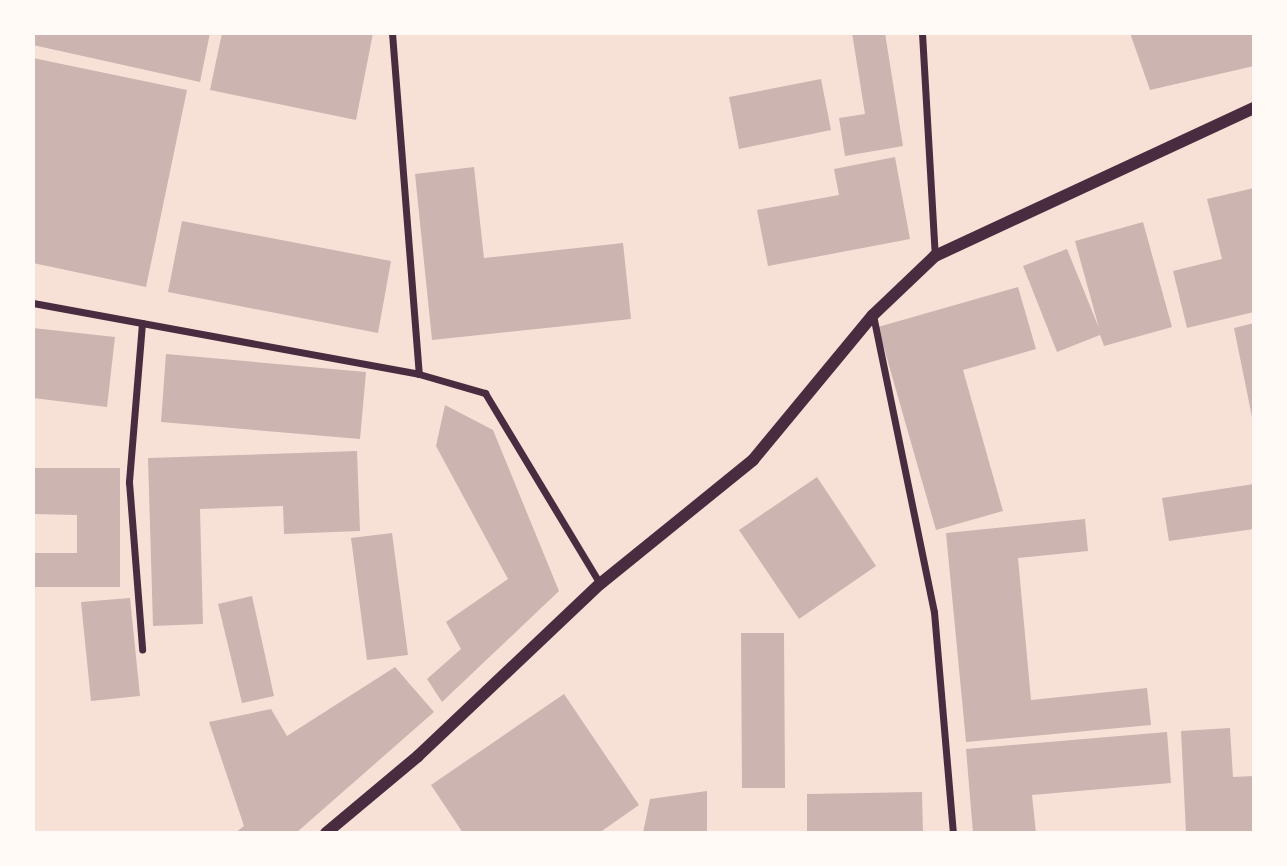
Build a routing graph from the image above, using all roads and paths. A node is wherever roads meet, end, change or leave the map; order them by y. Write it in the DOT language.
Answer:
graph roads {
  1 [pos="393,33"];
  2 [pos="922,33"];
  3 [pos="1254,107"];
  4 [pos="935,256"];
  5 [pos="33,303"];
  6 [pos="873,315"];
  7 [pos="142,323"];
  8 [pos="419,374"];
  9 [pos="600,584"];
  10 [pos="142,649"];
  11 [pos="326,833"];
  12 [pos="953,833"];
  1 -- 8 [label="street"];
  2 -- 4 [label="street"];
  3 -- 4 [label="street"];
  4 -- 6 [label="street"];
  5 -- 7 [label="street"];
  6 -- 9 [label="street"];
  6 -- 12 [label="street"];
  7 -- 8 [label="street"];
  7 -- 10 [label="street"];
  8 -- 9 [label="street"];
  9 -- 11 [label="street"];
}
